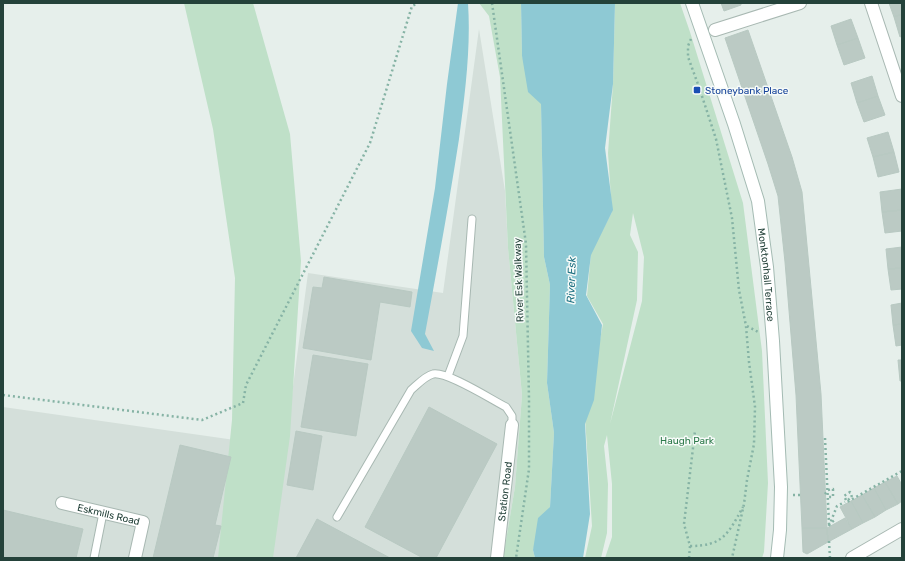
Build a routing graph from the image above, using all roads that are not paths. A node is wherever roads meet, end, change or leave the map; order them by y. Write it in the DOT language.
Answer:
graph roads {
  1 [pos="692,3"];
  2 [pos="800,3"];
  3 [pos="871,3"];
  4 [pos="715,30"];
  5 [pos="902,96"];
  6 [pos="472,219"];
  7 [pos="448,376"];
  8 [pos="512,425"];
  9 [pos="62,503"];
  10 [pos="104,513"];
  11 [pos="337,517"];
  12 [pos="902,529"];
  13 [pos="94,558"];
  14 [pos="135,558"];
  15 [pos="497,558"];
  16 [pos="776,558"];
  17 [pos="852,558"];
  1 -- 16 [label="main road, Monktonhall Terrace"];
  2 -- 4 [label="main road"];
  3 -- 5 [label="main road"];
  6 -- 7 [label="lane"];
  7 -- 8 [label="lane"];
  7 -- 11 [label="lane"];
  8 -- 15 [label="main road, Station Road"];
  9 -- 10 [label="main road, Eskmills Road"];
  10 -- 13 [label="lane"];
  10 -- 14 [label="main road, Eskmills Road"];
  12 -- 17 [label="main road"];
}
